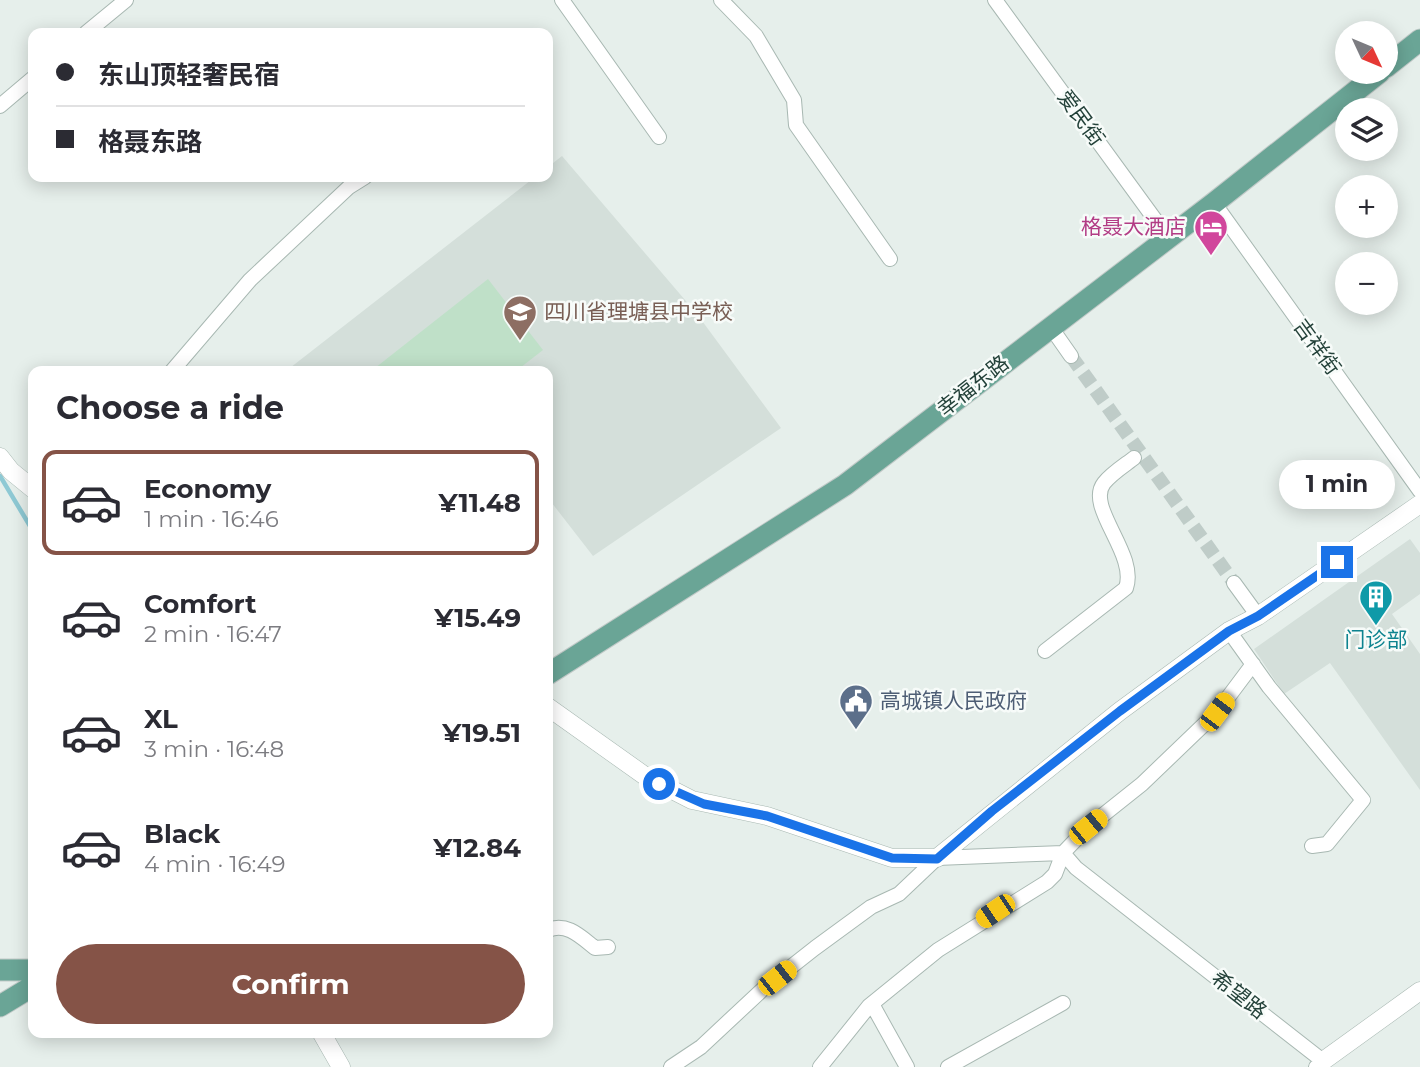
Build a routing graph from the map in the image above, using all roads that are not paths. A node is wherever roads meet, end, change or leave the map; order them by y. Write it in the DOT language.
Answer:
graph roads {
  1 [pos="127,0"];
  2 [pos="562,0"];
  3 [pos="720,0"];
  4 [pos="995,0"];
  5 [pos="92,28"];
  6 [pos="1420,40"];
  7 [pos="1398,57"];
  8 [pos="28,82"];
  9 [pos="1365,84"];
  10 [pos="0,106"];
  11 [pos="659,137"];
  12 [pos="357,182"];
  13 [pos="1214,203"];
  14 [pos="1167,236"];
  15 [pos="891,259"];
  16 [pos="1050,326"];
  17 [pos="1071,356"];
  18 [pos="176,366"];
  19 [pos="0,457"];
  20 [pos="1134,458"];
  21 [pos="28,485"];
  22 [pos="1420,491"];
  23 [pos="1420,503"];
  24 [pos="1234,583"];
  25 [pos="1258,616"];
  26 [pos="1229,631"];
  27 [pos="1045,651"];
  28 [pos="1253,664"];
  29 [pos="553,671"];
  30 [pos="553,711"];
  31 [pos="1312,846"];
  32 [pos="1063,853"];
  33 [pos="937,859"];
  34 [pos="553,928"];
  35 [pos="608,947"];
  36 [pos="0,970"];
  37 [pos="28,970"];
  38 [pos="28,989"];
  39 [pos="1420,991"];
  40 [pos="1063,1003"];
  41 [pos="872,1004"];
  42 [pos="0,1006"];
  43 [pos="324,1038"];
  44 [pos="1319,1064"];
  45 [pos="341,1067"];
  46 [pos="671,1067"];
  47 [pos="820,1067"];
  48 [pos="907,1067"];
  49 [pos="948,1067"];
  1 -- 5 [label="street"];
  2 -- 11 [label="street"];
  3 -- 15 [label="street"];
  4 -- 14 [label="street, 爱民街"];
  6 -- 7 [label="main road"];
  8 -- 10 [label="street"];
  9 -- 13 [label="main road, 幸福东路"];
  12 -- 18 [label="street"];
  13 -- 14 [label="main road, 幸福东路"];
  13 -- 22 [label="street, 吉祥街"];
  14 -- 16 [label="main road, 幸福东路"];
  16 -- 17 [label="street"];
  16 -- 29 [label="main road, 幸福东路"];
  19 -- 21 [label="street"];
  20 -- 27 [label="street"];
  23 -- 25 [label="street"];
  24 -- 25 [label="street"];
  25 -- 26 [label="street"];
  26 -- 28 [label="street"];
  26 -- 33 [label="street"];
  28 -- 31 [label="street"];
  28 -- 32 [label="street"];
  30 -- 33 [label="street"];
  32 -- 33 [label="street"];
  32 -- 41 [label="street"];
  32 -- 44 [label="street, 希望路"];
  33 -- 46 [label="street"];
  34 -- 35 [label="street"];
  36 -- 37 [label="main road"];
  38 -- 42 [label="main road"];
  39 -- 44 [label="street, 希望路"];
  40 -- 49 [label="street"];
  41 -- 47 [label="street"];
  41 -- 48 [label="street"];
  43 -- 45 [label="street"];
}
